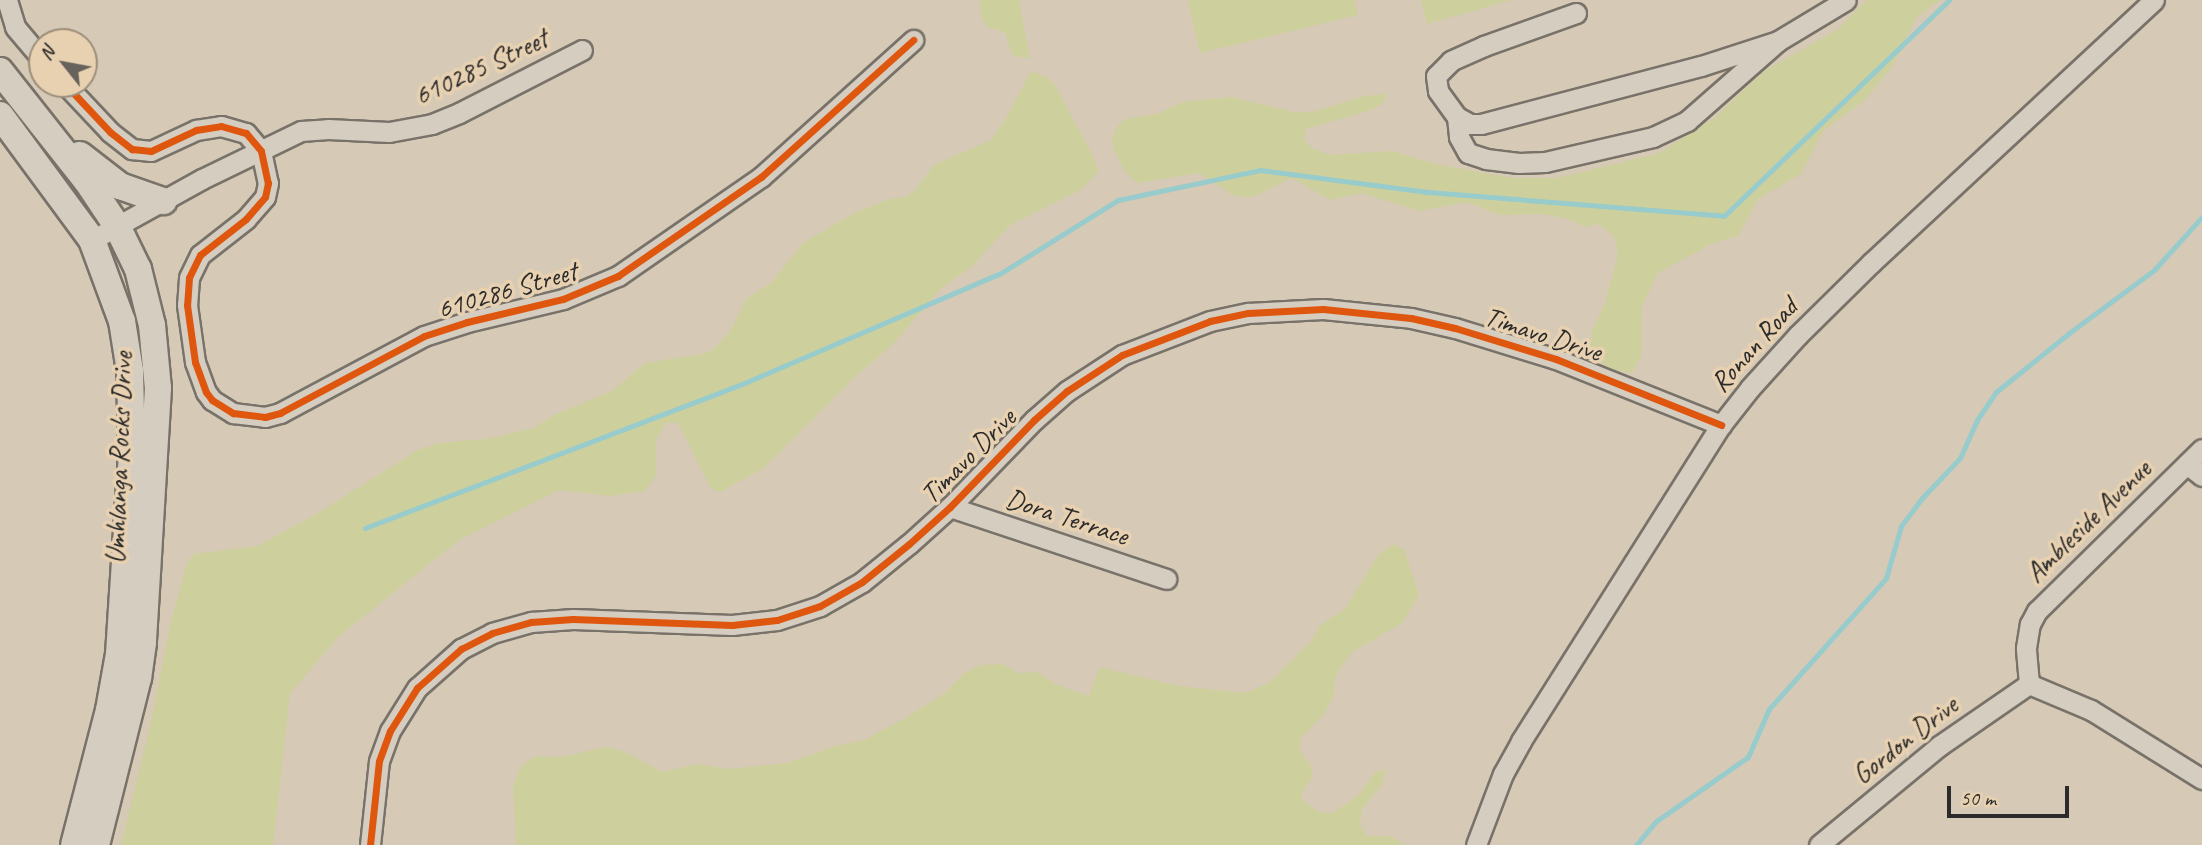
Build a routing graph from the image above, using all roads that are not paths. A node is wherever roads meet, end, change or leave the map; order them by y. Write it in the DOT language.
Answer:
graph roads {
  1 [pos="7,0"];
  2 [pos="1846,0"];
  3 [pos="2154,0"];
  4 [pos="1576,13"];
  5 [pos="913,40"];
  6 [pos="1778,41"];
  7 [pos="28,42"];
  8 [pos="582,50"];
  9 [pos="0,71"];
  10 [pos="78,98"];
  11 [pos="34,114"];
  12 [pos="0,115"];
  13 [pos="1457,117"];
  14 [pos="261,151"];
  15 [pos="163,201"];
  16 [pos="117,226"];
  17 [pos="92,240"];
  18 [pos="1721,425"];
  19 [pos="2202,449"];
  20 [pos="2195,470"];
  21 [pos="950,507"];
  22 [pos="1166,579"];
  23 [pos="2029,684"];
  24 [pos="2202,779"];
  25 [pos="74,845"];
  26 [pos="96,845"];
  27 [pos="370,845"];
  28 [pos="1476,845"];
  29 [pos="1819,845"];
  1 -- 7 [label="street"];
  2 -- 6 [label="street"];
  3 -- 18 [label="street, Ronan Road"];
  4 -- 13 [label="street"];
  5 -- 14 [label="street, 610286 Street"];
  6 -- 13 [label="street"];
  6 -- 13 [label="street"];
  8 -- 14 [label="street, 610285 Street"];
  9 -- 11 [label="main road, Umhlanga Rocks Drive"];
  10 -- 14 [label="street"];
  11 -- 15 [label="main road"];
  11 -- 16 [label="main road, Umhlanga Rocks Drive"];
  12 -- 17 [label="main road, Umhlanga Rocks Drive"];
  14 -- 15 [label="street, 610285 Street"];
  15 -- 16 [label="street, 610285 Street"];
  16 -- 17 [label="street, 610285 Street"];
  16 -- 26 [label="main road, Umhlanga Rocks Drive"];
  17 -- 25 [label="main road, Umhlanga Rocks Drive"];
  18 -- 21 [label="street, Timavo Drive"];
  18 -- 28 [label="street, Ronan Road"];
  19 -- 20 [label="street, Ambleside Avenue"];
  20 -- 23 [label="street, Ambleside Avenue"];
  21 -- 22 [label="street, Dora Terrace"];
  21 -- 27 [label="street, Timavo Drive"];
  23 -- 24 [label="street"];
  23 -- 29 [label="street, Gordon Drive"];
}
